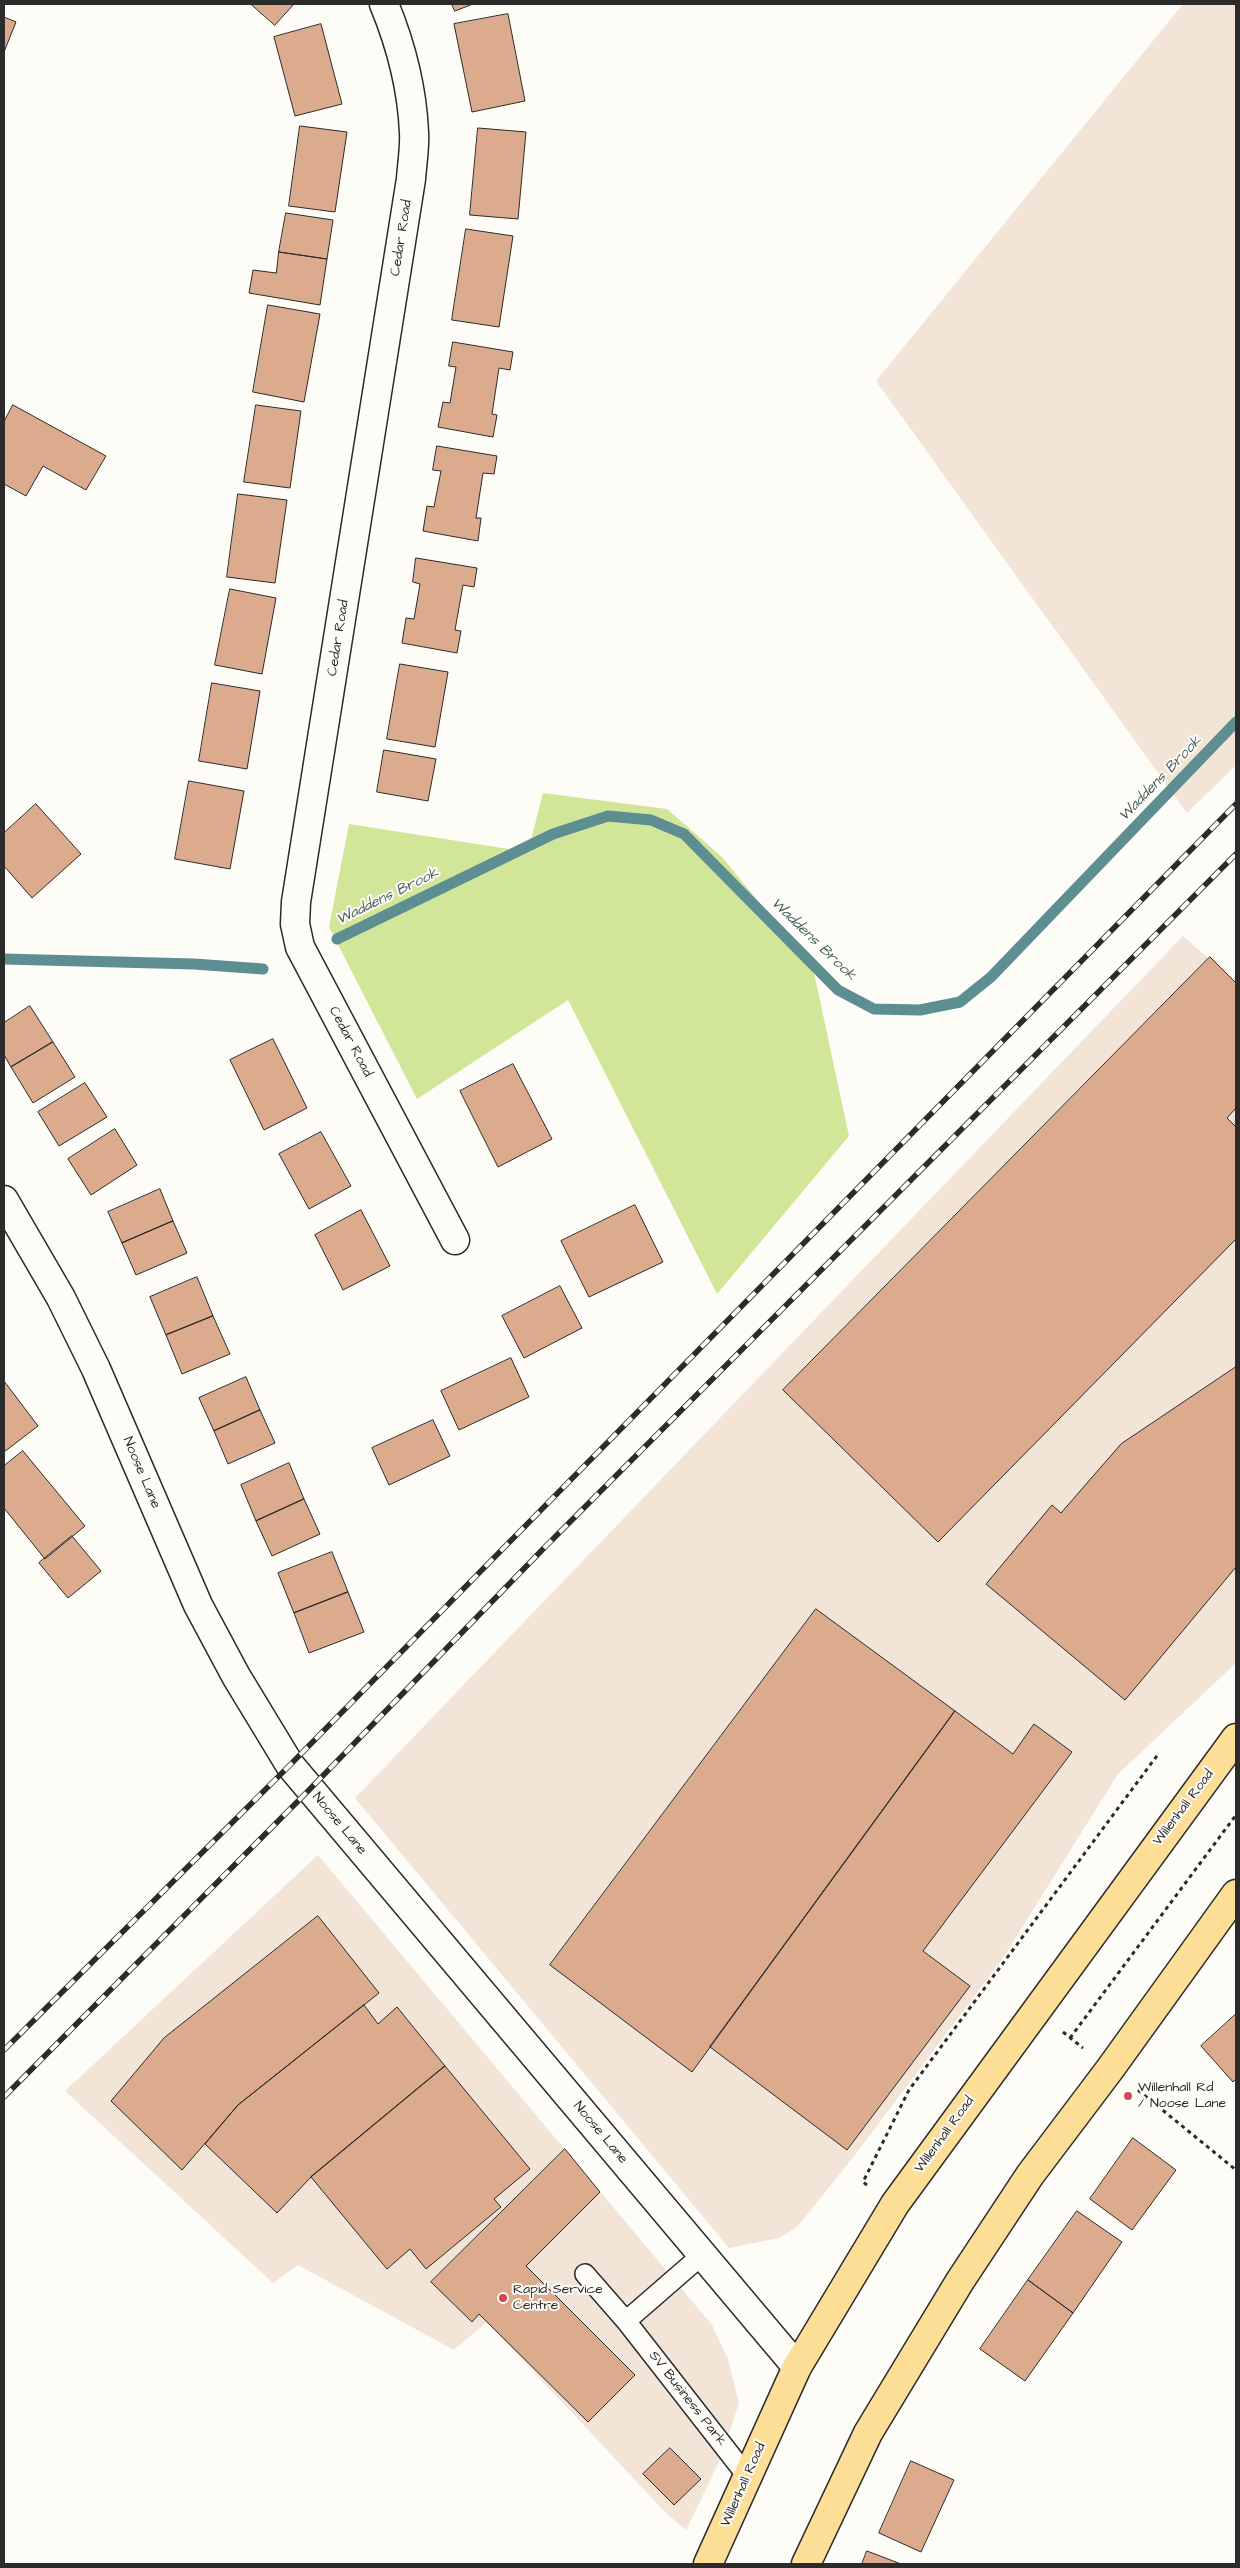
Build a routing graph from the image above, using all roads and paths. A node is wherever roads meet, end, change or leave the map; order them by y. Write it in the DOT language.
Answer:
graph roads {
  1 [pos="384,4"];
  2 [pos="4,1200"];
  3 [pos="454,1240"];
  4 [pos="1236,1738"];
  5 [pos="1159,1753"];
  6 [pos="1236,1815"];
  7 [pos="1236,1894"];
  8 [pos="1021,1940"];
  9 [pos="1070,2038"];
  10 [pos="702,2255"];
  11 [pos="585,2274"];
  12 [pos="626,2322"];
  13 [pos="797,2367"];
  14 [pos="747,2476"];
  15 [pos="708,2564"];
  16 [pos="806,2564"];
  1 -- 3 [label="street, Cedar Road"];
  2 -- 10 [label="street, Noose Lane"];
  4 -- 13 [label="highway, Willenhall Road"];
  5 -- 8 [label="path"];
  6 -- 9 [label="path"];
  7 -- 16 [label="highway"];
  10 -- 12 [label="lane"];
  10 -- 13 [label="street, Noose Lane"];
  11 -- 12 [label="lane, SV Business Park"];
  12 -- 14 [label="lane, SV Business Park"];
  13 -- 14 [label="highway, Willenhall Road"];
  14 -- 15 [label="highway, Willenhall Road"];
}
